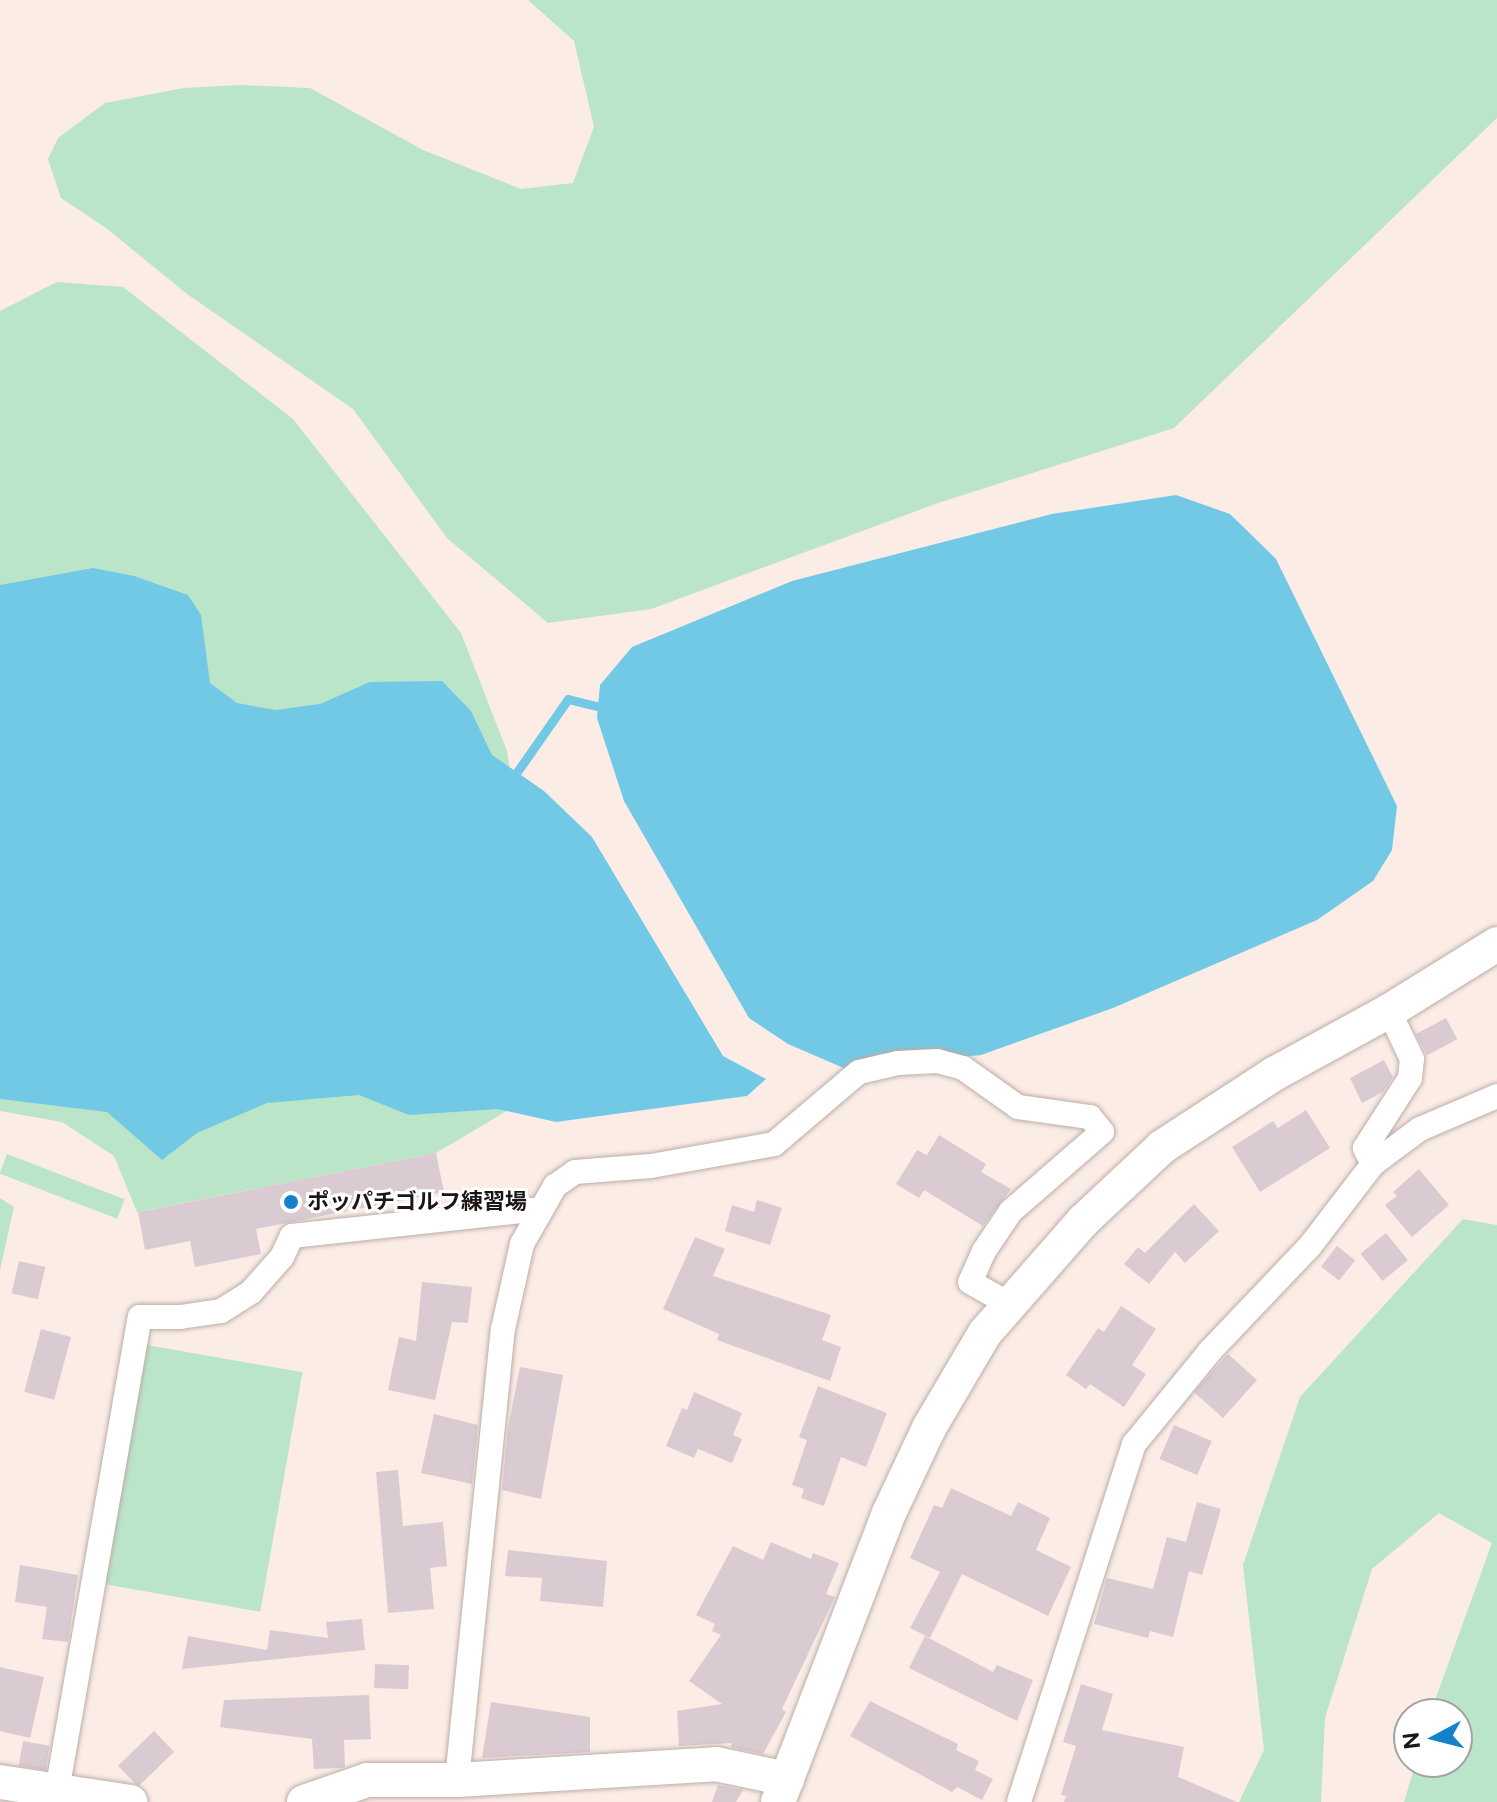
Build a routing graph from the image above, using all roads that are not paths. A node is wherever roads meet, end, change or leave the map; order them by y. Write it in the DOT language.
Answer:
graph roads {
  1 [pos="1497,944"];
  2 [pos="1389,1011"];
  3 [pos="1497,1096"];
  4 [pos="1373,1164"];
  5 [pos="542,1209"];
  6 [pos="1011,1305"];
  7 [pos="457,1780"];
  8 [pos="0,1782"];
  9 [pos="57,1791"];
  10 [pos="783,1791"];
  11 [pos="130,1802"];
  12 [pos="304,1802"];
  13 [pos="1019,1802"];
  1 -- 2 [label="street"];
  2 -- 4 [label="street"];
  2 -- 6 [label="street"];
  3 -- 4 [label="street"];
  4 -- 13 [label="street"];
  5 -- 6 [label="street"];
  5 -- 7 [label="street"];
  5 -- 9 [label="street"];
  6 -- 10 [label="street"];
  7 -- 10 [label="street"];
  7 -- 12 [label="street"];
  8 -- 9 [label="street"];
  9 -- 11 [label="street"];
}
